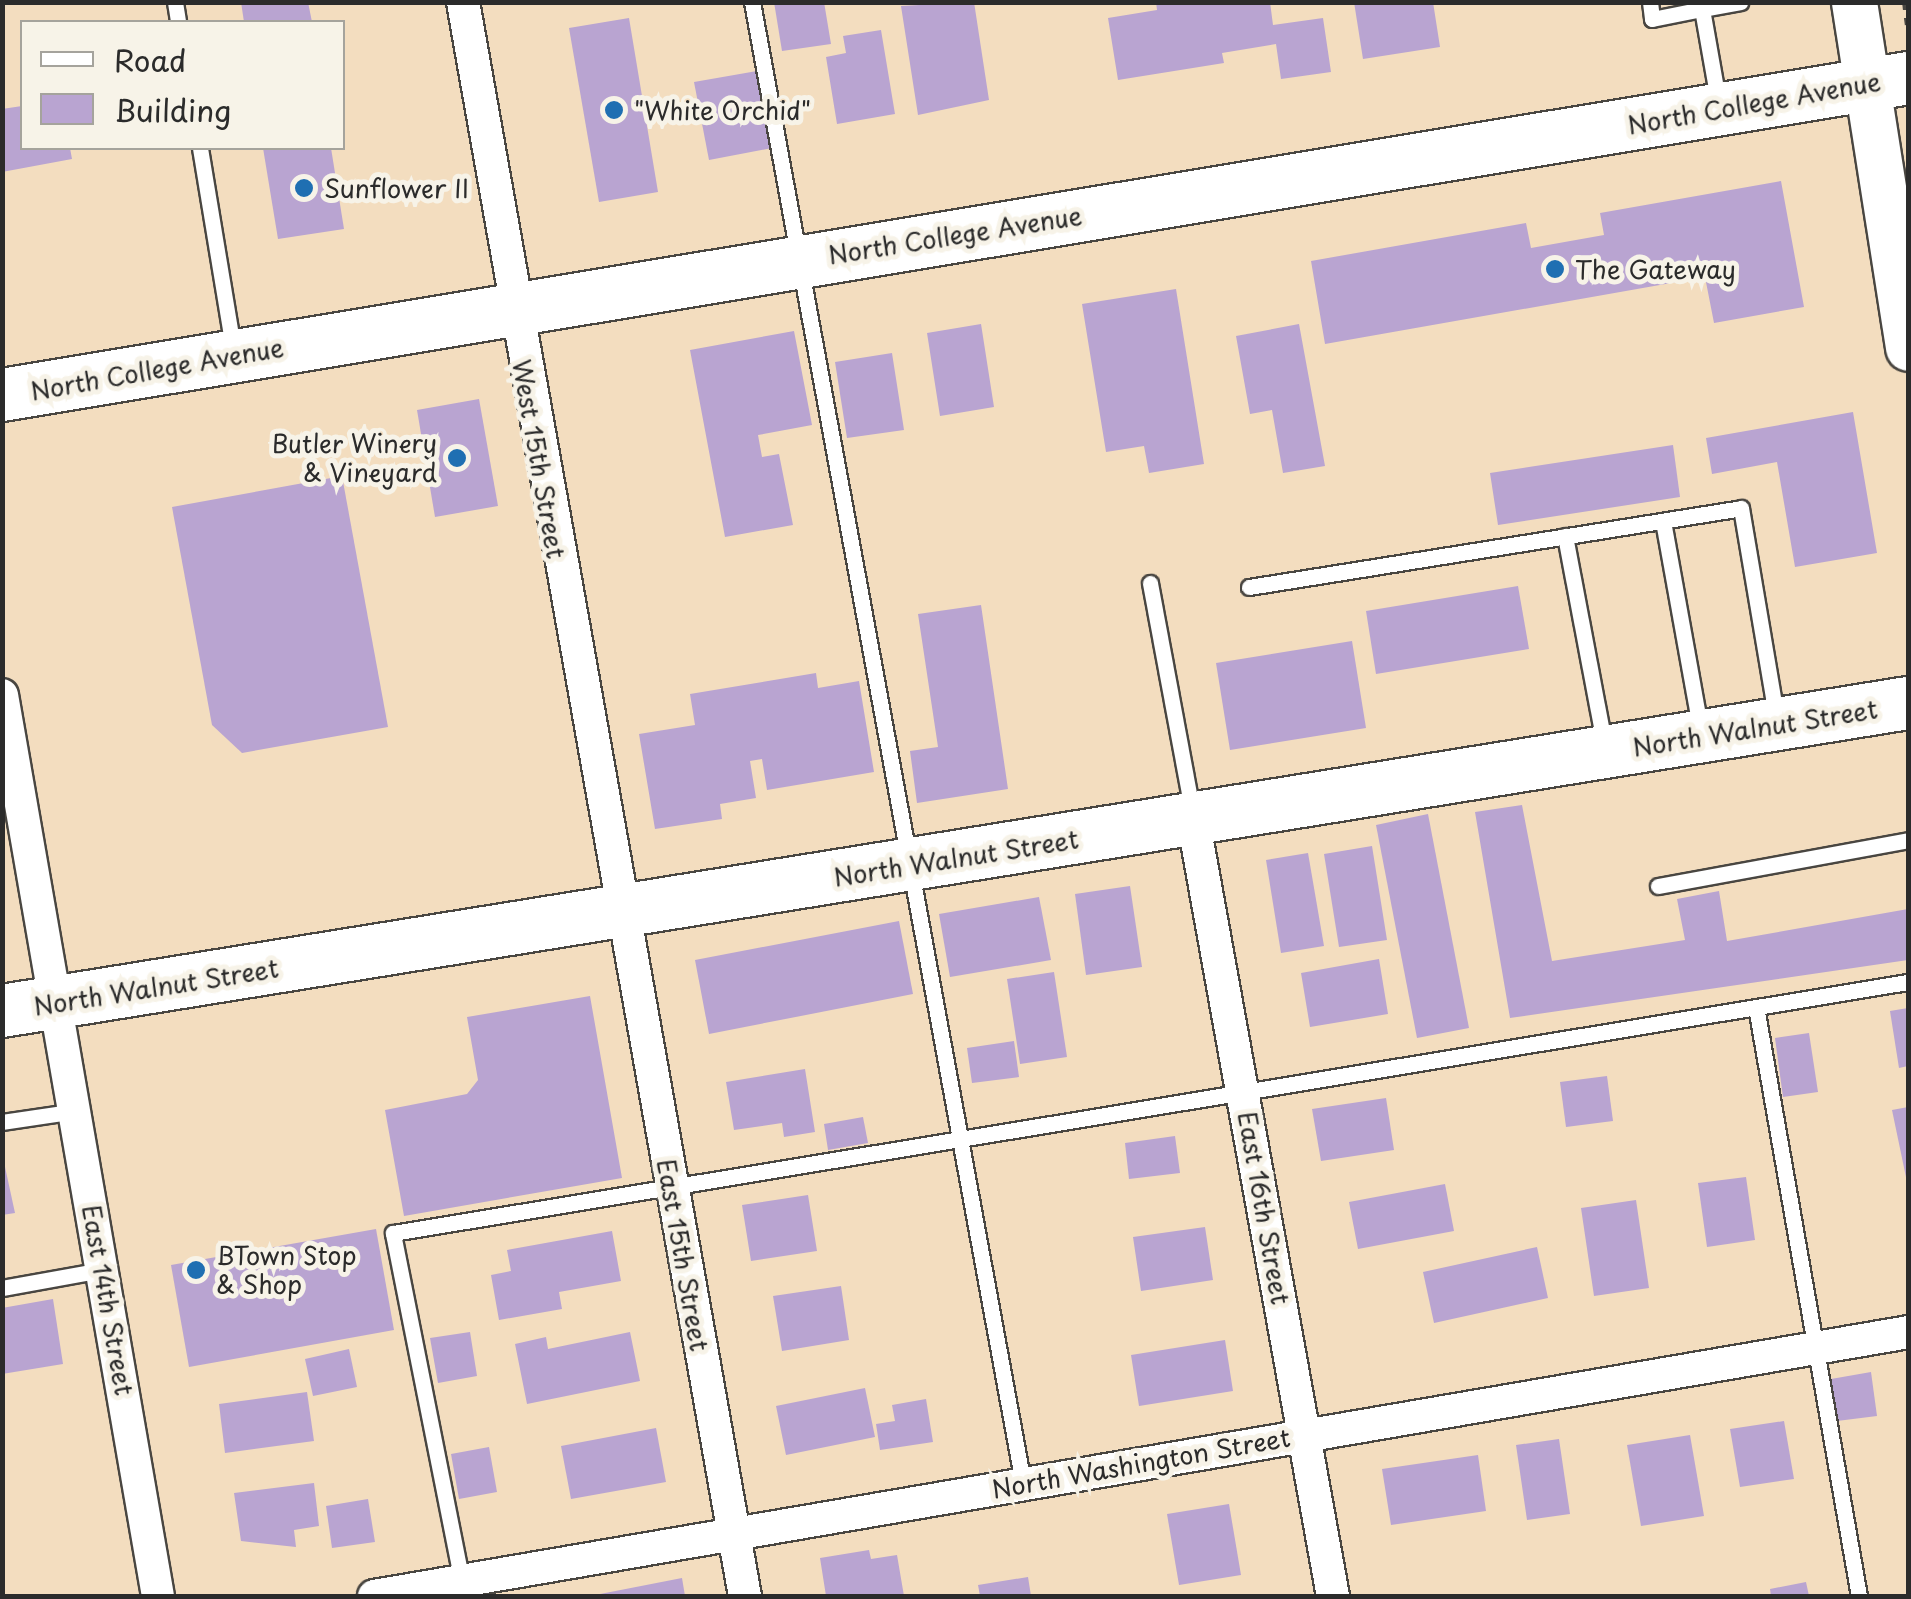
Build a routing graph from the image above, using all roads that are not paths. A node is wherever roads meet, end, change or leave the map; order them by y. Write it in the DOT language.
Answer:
graph roads {
  1 [pos="463,2"];
  2 [pos="752,2"];
  3 [pos="1650,2"];
  4 [pos="1740,2"];
  5 [pos="1854,2"];
  6 [pos="1702,9"];
  7 [pos="1887,80"];
  8 [pos="1720,109"];
  9 [pos="200,150"];
  10 [pos="796,262"];
  11 [pos="513,309"];
  12 [pos="1908,348"];
  13 [pos="234,356"];
  14 [pos="2,395"];
  15 [pos="1663,521"];
  16 [pos="1564,536"];
  17 [pos="1150,583"];
  18 [pos="1249,587"];
  19 [pos="2,695"];
  20 [pos="1908,702"];
  21 [pos="1777,724"];
  22 [pos="1701,736"];
  23 [pos="1606,752"];
  24 [pos="1194,819"];
  25 [pos="1908,840"];
  26 [pos="912,865"];
  27 [pos="1658,886"];
  28 [pos="621,914"];
  29 [pos="1908,982"];
  30 [pos="57,1004"];
  31 [pos="1756,1007"];
  32 [pos="2,1011"];
  33 [pos="1243,1091"];
  34 [pos="76,1111"];
  35 [pos="2,1122"];
  36 [pos="962,1139"];
  37 [pos="670,1189"];
  38 [pos="104,1269"];
  39 [pos="2,1288"];
  40 [pos="1908,1332"];
  41 [pos="1816,1348"];
  42 [pos="1305,1434"];
  43 [pos="1023,1484"];
  44 [pos="733,1534"];
  45 [pos="463,1589"];
  46 [pos="158,1596"];
  47 [pos="374,1596"];
  48 [pos="745,1596"];
  49 [pos="1333,1596"];
  50 [pos="1859,1596"];
  1 -- 11 [label="street, West 15th Street"];
  2 -- 10 [label="lane"];
  3 -- 6 [label="lane"];
  4 -- 6 [label="lane"];
  5 -- 7 [label="main road"];
  6 -- 8 [label="lane"];
  7 -- 8 [label="main road, North College Avenue"];
  7 -- 12 [label="main road"];
  8 -- 10 [label="main road, North College Avenue"];
  9 -- 13 [label="lane"];
  10 -- 11 [label="main road, North College Avenue"];
  10 -- 26 [label="lane"];
  11 -- 13 [label="main road, North College Avenue"];
  11 -- 28 [label="street, West 15th Street"];
  13 -- 14 [label="main road, North College Avenue"];
  15 -- 16 [label="lane"];
  15 -- 21 [label="lane"];
  15 -- 22 [label="lane"];
  16 -- 18 [label="lane"];
  16 -- 23 [label="lane"];
  17 -- 24 [label="lane"];
  19 -- 30 [label="street, East 14th Street"];
  20 -- 21 [label="main road, North Walnut Street"];
  21 -- 22 [label="main road, North Walnut Street"];
  22 -- 23 [label="main road, North Walnut Street"];
  23 -- 24 [label="main road, North Walnut Street"];
  24 -- 26 [label="main road, North Walnut Street"];
  24 -- 33 [label="street, East 16th Street"];
  25 -- 27 [label="lane"];
  26 -- 28 [label="main road, North Walnut Street"];
  26 -- 36 [label="lane"];
  28 -- 30 [label="main road, North Walnut Street"];
  28 -- 37 [label="street, East 15th Street"];
  29 -- 31 [label="lane"];
  30 -- 32 [label="main road, North Walnut Street"];
  30 -- 34 [label="street, East 14th Street"];
  31 -- 33 [label="lane"];
  31 -- 41 [label="lane"];
  33 -- 36 [label="lane"];
  33 -- 42 [label="street, East 16th Street"];
  34 -- 35 [label="lane"];
  34 -- 38 [label="street, East 14th Street"];
  36 -- 37 [label="lane"];
  36 -- 43 [label="lane"];
  37 -- 44 [label="street, East 15th Street"];
  37 -- 45 [label="lane"];
  38 -- 39 [label="lane"];
  38 -- 46 [label="street, East 14th Street"];
  40 -- 41 [label="street, North Washington Street"];
  41 -- 42 [label="street, North Washington Street"];
  41 -- 50 [label="lane"];
  42 -- 43 [label="street, North Washington Street"];
  42 -- 49 [label="street, East 16th Street"];
  43 -- 44 [label="street, North Washington Street"];
  44 -- 45 [label="street, North Washington Street"];
  44 -- 48 [label="street, East 15th Street"];
  45 -- 47 [label="street, North Washington Street"];
}
